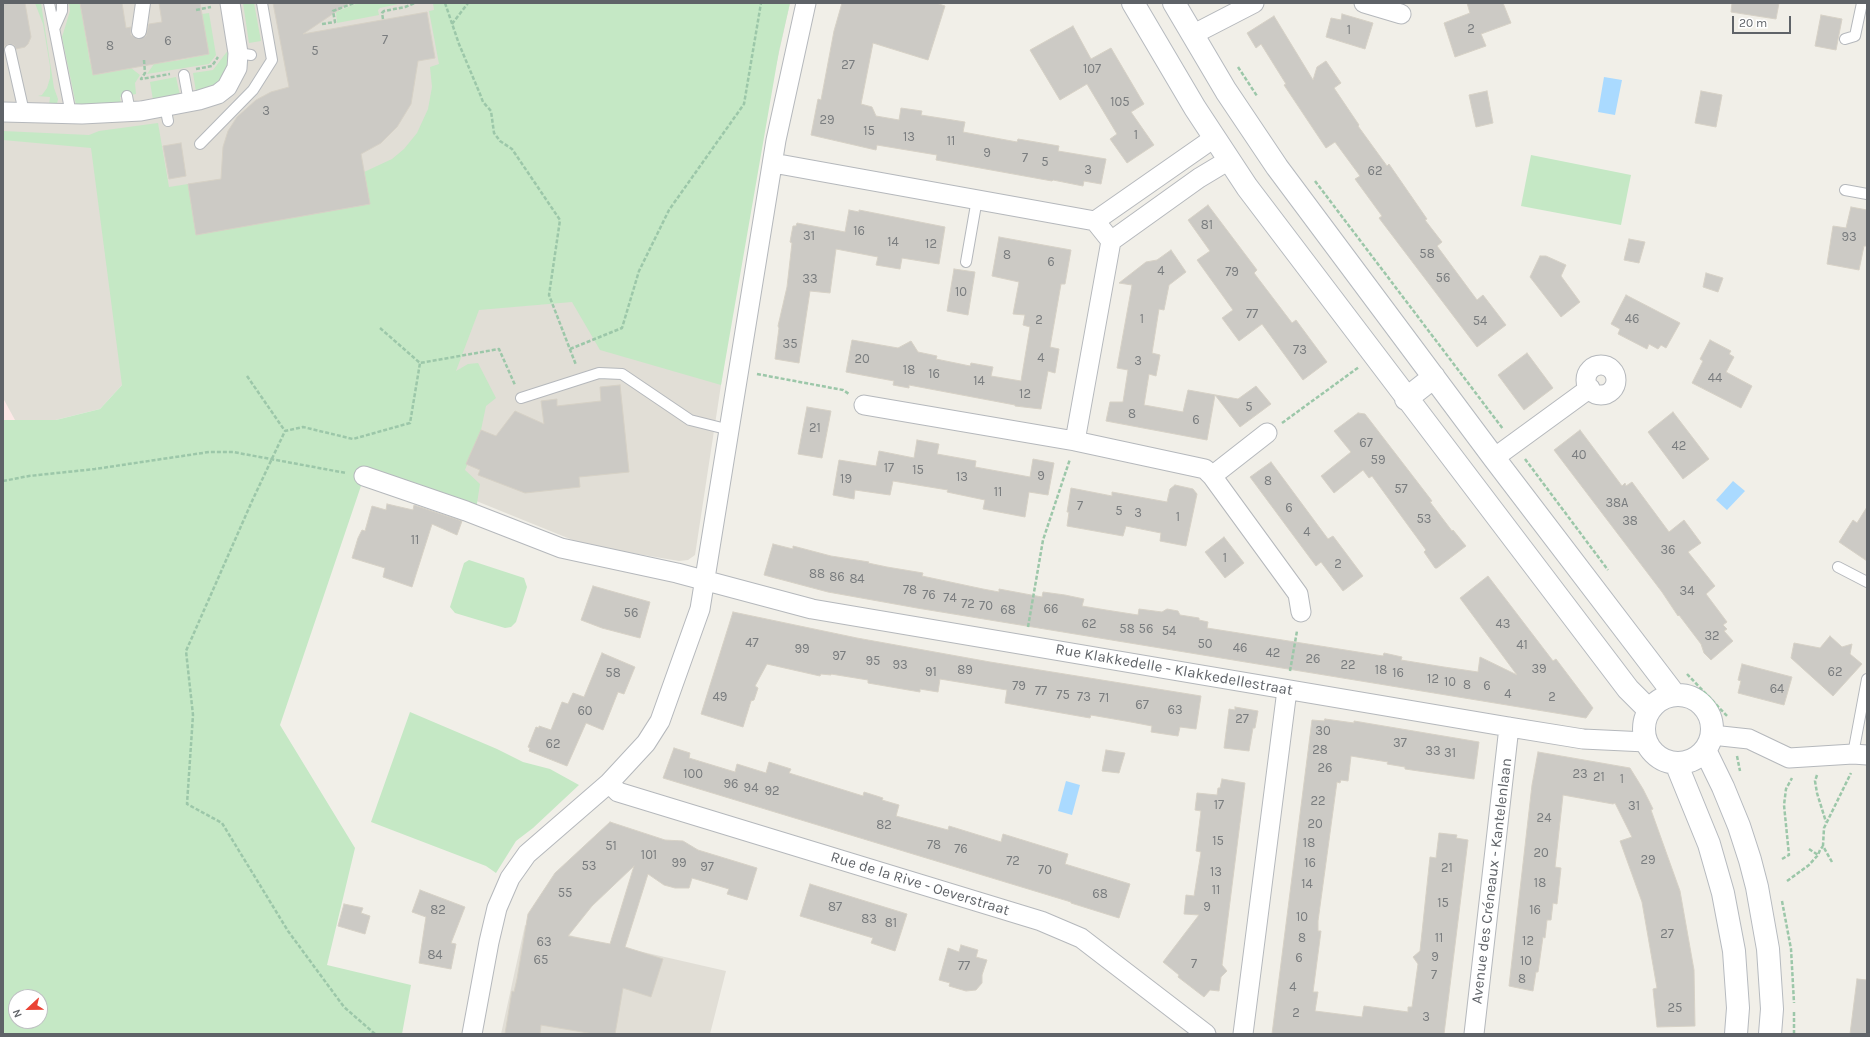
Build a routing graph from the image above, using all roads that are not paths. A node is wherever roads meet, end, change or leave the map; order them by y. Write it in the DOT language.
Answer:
graph roads {
  1 [pos="49,3"];
  2 [pos="62,3"];
  3 [pos="142,3"];
  4 [pos="262,3"];
  5 [pos="806,3"];
  6 [pos="1133,3"];
  7 [pos="1174,3"];
  8 [pos="1254,3"];
  9 [pos="1364,3"];
  10 [pos="1862,3"];
  11 [pos="220,5"];
  12 [pos="1401,14"];
  13 [pos="54,29"];
  14 [pos="139,31"];
  15 [pos="1192,35"];
  16 [pos="1845,39"];
  17 [pos="11,55"];
  18 [pos="184,75"];
  19 [pos="189,102"];
  20 [pos="22,104"];
  21 [pos="3,112"];
  22 [pos="71,114"];
  23 [pos="1214,138"];
  24 [pos="200,144"];
  25 [pos="1229,160"];
  26 [pos="773,163"];
  27 [pos="1845,190"];
  28 [pos="1867,194"];
  29 [pos="977,199"];
  30 [pos="1095,221"];
  31 [pos="1111,241"];
  32 [pos="966,262"];
  33 [pos="1434,377"];
  34 [pos="1590,388"];
  35 [pos="521,398"];
  36 [pos="1406,399"];
  37 [pos="864,405"];
  38 [pos="730,430"];
  39 [pos="1267,433"];
  40 [pos="1075,442"];
  41 [pos="1494,458"];
  42 [pos="364,476"];
  43 [pos="1212,476"];
  44 [pos="1838,567"];
  45 [pos="705,581"];
  46 [pos="1867,582"];
  47 [pos="1301,612"];
  48 [pos="1867,679"];
  49 [pos="1287,690"];
  50 [pos="1674,694"];
  51 [pos="1649,710"];
  52 [pos="1509,727"];
  53 [pos="1646,742"];
  54 [pos="1708,742"];
  55 [pos="1857,760"];
  56 [pos="1676,763"];
  57 [pos="609,783"];
  58 [pos="472,1034"];
  59 [pos="1206,1034"];
  60 [pos="1243,1034"];
  61 [pos="1474,1034"];
  62 [pos="1736,1034"];
  63 [pos="1770,1034"];
  1 -- 13 [label="lane"];
  2 -- 13 [label="lane"];
  3 -- 14 [label="street"];
  4 -- 24 [label="lane"];
  5 -- 26 [label="street"];
  6 -- 23 [label="main road"];
  7 -- 15 [label="main road"];
  8 -- 15 [label="street"];
  9 -- 12 [label="street"];
  10 -- 16 [label="lane"];
  11 -- 19 [label="street"];
  13 -- 22 [label="lane"];
  15 -- 33 [label="main road"];
  17 -- 20 [label="lane"];
  18 -- 19 [label="lane"];
  19 -- 22 [label="street"];
  20 -- 21 [label="street"];
  20 -- 22 [label="street"];
  23 -- 25 [label="main road"];
  23 -- 30 [label="street"];
  25 -- 31 [label="street"];
  25 -- 36 [label="main road"];
  26 -- 29 [label="street"];
  26 -- 38 [label="street"];
  27 -- 28 [label="lane"];
  29 -- 30 [label="street"];
  29 -- 32 [label="lane"];
  30 -- 31 [label="street"];
  31 -- 40 [label="street"];
  33 -- 36 [label="main road"];
  33 -- 41 [label="main road"];
  34 -- 41 [label="street"];
  35 -- 38 [label="lane"];
  36 -- 51 [label="main road"];
  37 -- 40 [label="street"];
  38 -- 45 [label="street"];
  39 -- 43 [label="street"];
  40 -- 43 [label="street"];
  41 -- 50 [label="main road"];
  42 -- 45 [label="street, Rue Klakkedelle - Klakkedellestraat"];
  43 -- 47 [label="street"];
  44 -- 46 [label="lane"];
  45 -- 49 [label="street, Rue Klakkedelle - Klakkedellestraat"];
  45 -- 57 [label="street"];
  48 -- 55 [label="lane"];
  49 -- 52 [label="street, Rue Klakkedelle - Klakkedellestraat"];
  49 -- 60 [label="street"];
  50 -- 51 [label="main road"];
  50 -- 54 [label="main road"];
  51 -- 53 [label="main road"];
  52 -- 53 [label="street, Rue Klakkedelle - Klakkedellestraat"];
  52 -- 61 [label="street, Avenue des Créneaux - Kantelenlaan"];
  53 -- 56 [label="main road"];
  54 -- 55 [label="street"];
  54 -- 56 [label="main road"];
  54 -- 63 [label="main road"];
  56 -- 62 [label="main road"];
  57 -- 58 [label="street"];
  57 -- 59 [label="street, Rue de la Rive - Oeverstraat"];
}
